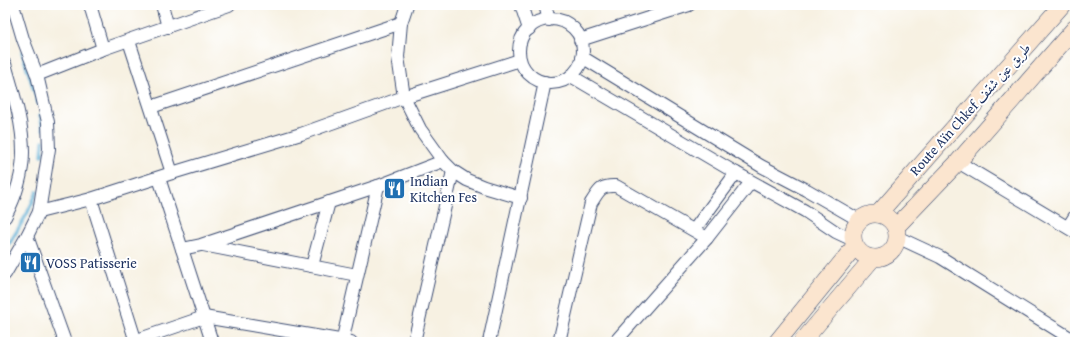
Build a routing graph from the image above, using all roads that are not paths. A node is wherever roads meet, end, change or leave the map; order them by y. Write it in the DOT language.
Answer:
graph roads {
  1 [pos="13,5"];
  2 [pos="90,5"];
  3 [pos="162,5"];
  4 [pos="229,5"];
  5 [pos="407,5"];
  6 [pos="521,5"];
  7 [pos="545,5"];
  8 [pos="688,5"];
  9 [pos="1062,5"];
  10 [pos="549,20"];
  11 [pos="401,23"];
  12 [pos="168,27"];
  13 [pos="528,29"];
  14 [pos="1073,33"];
  15 [pos="580,40"];
  16 [pos="129,41"];
  17 [pos="103,49"];
  18 [pos="582,57"];
  19 [pos="520,60"];
  20 [pos="5,64"];
  21 [pos="37,75"];
  22 [pos="570,76"];
  23 [pos="545,82"];
  24 [pos="404,97"];
  25 [pos="151,107"];
  26 [pos="443,161"];
  27 [pos="958,162"];
  28 [pos="452,171"];
  29 [pos="172,173"];
  30 [pos="736,173"];
  31 [pos="159,178"];
  32 [pos="751,182"];
  33 [pos="378,186"];
  34 [pos="521,198"];
  35 [pos="91,200"];
  36 [pos="329,202"];
  37 [pos="39,212"];
  38 [pos="878,214"];
  39 [pos="1075,216"];
  40 [pos="5,217"];
  41 [pos="859,220"];
  42 [pos="694,230"];
  43 [pos="1072,230"];
  44 [pos="897,232"];
  45 [pos="27,236"];
  46 [pos="707,238"];
  47 [pos="854,243"];
  48 [pos="201,244"];
  49 [pos="182,249"];
  50 [pos="873,258"];
  51 [pos="312,266"];
  52 [pos="5,274"];
  53 [pos="357,274"];
  54 [pos="204,317"];
  55 [pos="134,341"];
  56 [pos="345,341"];
  57 [pos="1075,341"];
  58 [pos="65,342"];
  59 [pos="212,342"];
  60 [pos="414,342"];
  61 [pos="489,342"];
  62 [pos="559,342"];
  63 [pos="615,342"];
  64 [pos="777,342"];
  65 [pos="802,342"];
  1 -- 21 [label="street"];
  2 -- 17 [label="street"];
  3 -- 12 [label="street"];
  4 -- 12 [label="street"];
  5 -- 11 [label="street"];
  6 -- 13 [label="street"];
  7 -- 10 [label="street"];
  8 -- 15 [label="street"];
  9 -- 38 [label="main road, Route Aïn Chkef طريق عين شقف"];
  10 -- 13 [label="street"];
  10 -- 15 [label="street"];
  11 -- 24 [label="street"];
  11 -- 25 [label="street"];
  12 -- 16 [label="street"];
  13 -- 19 [label="street"];
  14 -- 27 [label="main road, Route Aïn Chkef طريق عين شقف"];
  15 -- 18 [label="street"];
  16 -- 17 [label="street"];
  16 -- 25 [label="street"];
  17 -- 21 [label="street"];
  18 -- 22 [label="street"];
  18 -- 41 [label="street"];
  19 -- 23 [label="street"];
  19 -- 24 [label="street"];
  20 -- 40 [label="street"];
  21 -- 37 [label="street"];
  22 -- 23 [label="street"];
  22 -- 30 [label="street"];
  23 -- 34 [label="street"];
  24 -- 26 [label="street"];
  24 -- 29 [label="street"];
  25 -- 29 [label="street"];
  26 -- 28 [label="street"];
  26 -- 33 [label="street"];
  27 -- 43 [label="street"];
  27 -- 44 [label="main road, Route Aïn Chkef طريق عين شقف"];
  28 -- 34 [label="street"];
  28 -- 60 [label="street"];
  29 -- 31 [label="street"];
  30 -- 32 [label="street"];
  30 -- 42 [label="street"];
  31 -- 35 [label="street"];
  31 -- 49 [label="street"];
  32 -- 46 [label="street"];
  32 -- 47 [label="street"];
  33 -- 36 [label="street"];
  33 -- 53 [label="street"];
  34 -- 61 [label="street"];
  35 -- 37 [label="street"];
  35 -- 55 [label="street"];
  36 -- 48 [label="street"];
  36 -- 51 [label="street"];
  37 -- 45 [label="street"];
  38 -- 41 [label="main road"];
  38 -- 44 [label="main road"];
  39 -- 43 [label="street"];
  41 -- 47 [label="main road"];
  42 -- 46 [label="street"];
  42 -- 62 [label="street"];
  44 -- 50 [label="main road"];
  44 -- 57 [label="street"];
  45 -- 52 [label="street"];
  45 -- 58 [label="street"];
  46 -- 63 [label="street"];
  47 -- 50 [label="main road"];
  47 -- 64 [label="main road"];
  48 -- 49 [label="street"];
  48 -- 51 [label="street"];
  49 -- 54 [label="street"];
  50 -- 65 [label="main road"];
  51 -- 53 [label="street"];
  53 -- 56 [label="street"];
  54 -- 55 [label="street"];
  54 -- 56 [label="street"];
  54 -- 59 [label="street"];
}
